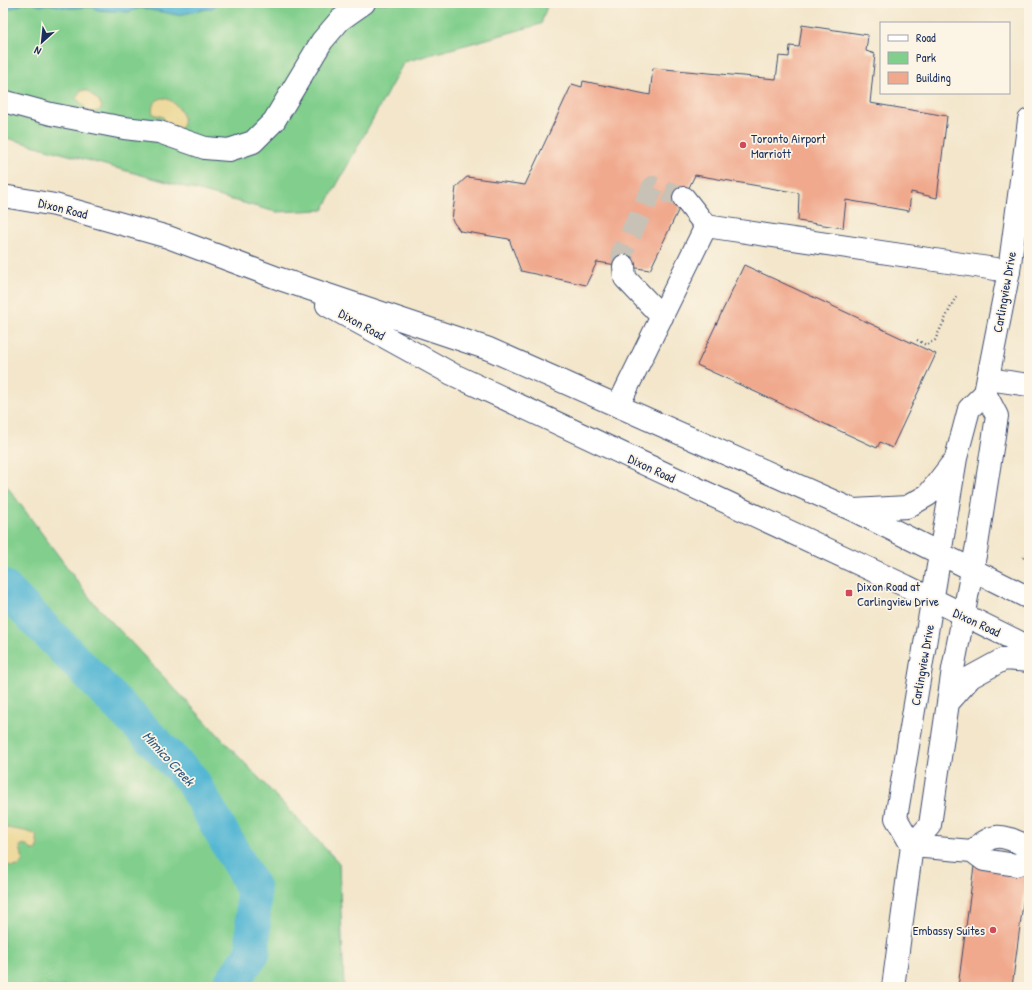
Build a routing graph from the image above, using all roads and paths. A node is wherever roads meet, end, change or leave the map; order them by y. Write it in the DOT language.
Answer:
graph roads {
  1 [pos="364,3"];
  2 [pos="3,101"];
  3 [pos="1029,120"];
  4 [pos="3,196"];
  5 [pos="684,198"];
  6 [pos="706,226"];
  7 [pos="624,266"];
  8 [pos="1009,271"];
  9 [pos="280,279"];
  10 [pos="957,294"];
  11 [pos="662,317"];
  12 [pos="917,340"];
  13 [pos="1029,385"];
  14 [pos="986,386"];
  15 [pos="618,406"];
  16 [pos="956,458"];
  17 [pos="853,510"];
  18 [pos="1029,553"];
  19 [pos="940,554"];
  20 [pos="1023,558"];
  21 [pos="971,570"];
  22 [pos="1029,598"];
  23 [pos="932,600"];
  24 [pos="963,616"];
  25 [pos="1029,647"];
  26 [pos="1029,662"];
  27 [pos="948,703"];
  28 [pos="912,846"];
  29 [pos="1029,848"];
  30 [pos="972,851"];
  31 [pos="1029,860"];
  32 [pos="892,987"];
  1 -- 2 [label="main road"];
  3 -- 8 [label="main road, Carlingview Drive"];
  4 -- 9 [label="main road, Dixon Road"];
  5 -- 6 [label="main road"];
  6 -- 8 [label="main road"];
  6 -- 11 [label="main road"];
  7 -- 11 [label="main road"];
  8 -- 14 [label="main road, Carlingview Drive"];
  9 -- 15 [label="main road, Dixon Road"];
  9 -- 23 [label="main road, Dixon Road"];
  10 -- 12 [label="path"];
  11 -- 15 [label="main road"];
  13 -- 14 [label="main road"];
  14 -- 16 [label="main road, Carlingview Drive"];
  14 -- 21 [label="main road"];
  15 -- 17 [label="main road, Dixon Road"];
  16 -- 17 [label="main road"];
  16 -- 19 [label="main road, Carlingview Drive"];
  17 -- 19 [label="main road, Dixon Road"];
  18 -- 20 [label="path"];
  19 -- 21 [label="main road, Dixon Road"];
  19 -- 23 [label="main road, Carlingview Drive"];
  21 -- 22 [label="main road, Dixon Road"];
  21 -- 24 [label="main road"];
  23 -- 24 [label="main road, Dixon Road"];
  23 -- 28 [label="main road, Carlingview Drive"];
  24 -- 25 [label="main road, Dixon Road"];
  24 -- 27 [label="main road"];
  26 -- 27 [label="main road"];
  27 -- 28 [label="main road"];
  28 -- 30 [label="main road"];
  28 -- 32 [label="main road"];
  29 -- 30 [label="main road"];
  30 -- 31 [label="main road"];
}
